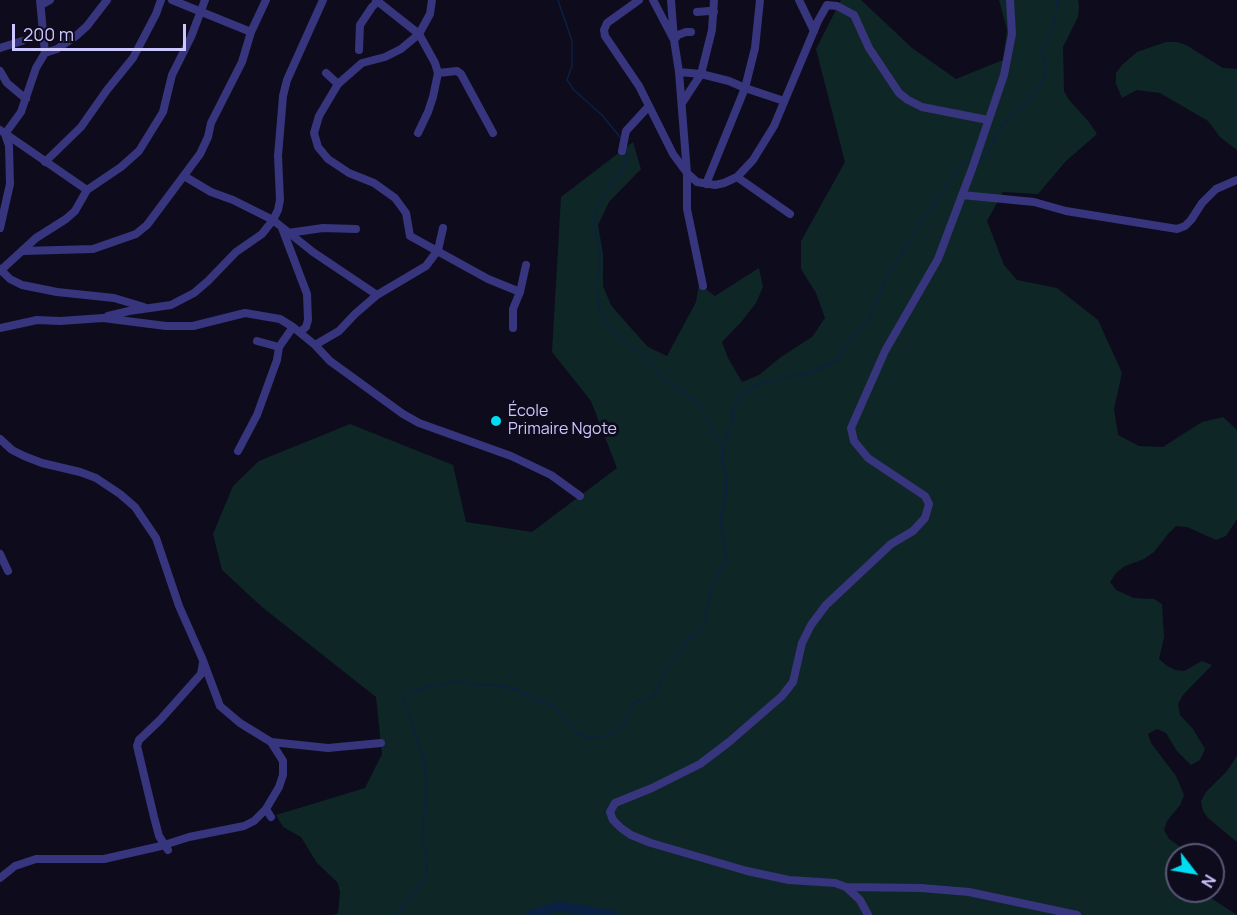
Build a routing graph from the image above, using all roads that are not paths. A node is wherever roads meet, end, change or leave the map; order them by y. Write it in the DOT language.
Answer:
graph roads {
  1 [pos="50,0"];
  2 [pos="107,0"];
  3 [pos="161,0"];
  4 [pos="172,0"];
  5 [pos="205,0"];
  6 [pos="266,0"];
  7 [pos="323,0"];
  8 [pos="432,0"];
  9 [pos="639,0"];
  10 [pos="653,0"];
  11 [pos="671,0"];
  12 [pos="714,0"];
  13 [pos="760,0"];
  14 [pos="799,0"];
  15 [pos="1010,0"];
  16 [pos="377,1"];
  17 [pos="41,2"];
  18 [pos="199,12"];
  19 [pos="697,12"];
  20 [pos="714,12"];
  21 [pos="814,31"];
  22 [pos="251,32"];
  23 [pos="691,32"];
  24 [pos="419,34"];
  25 [pos="674,40"];
  26 [pos="22,41"];
  27 [pos="0,48"];
  28 [pos="359,50"];
  29 [pos="45,53"];
  30 [pos="0,71"];
  31 [pos="679,72"];
  32 [pos="326,73"];
  33 [pos="438,73"];
  34 [pos="701,74"];
  35 [pos="338,84"];
  36 [pos="745,88"];
  37 [pos="26,99"];
  38 [pos="784,101"];
  39 [pos="682,104"];
  40 [pos="649,106"];
  41 [pos="988,120"];
  42 [pos="3,132"];
  43 [pos="418,132"];
  44 [pos="492,134"];
  45 [pos="622,151"];
  46 [pos="45,162"];
  47 [pos="687,173"];
  48 [pos="184,176"];
  49 [pos="737,177"];
  50 [pos="1237,180"];
  51 [pos="706,184"];
  52 [pos="87,190"];
  53 [pos="962,195"];
  54 [pos="790,214"];
  55 [pos="273,220"];
  56 [pos="0,228"];
  57 [pos="443,228"];
  58 [pos="356,229"];
  59 [pos="285,230"];
  60 [pos="438,250"];
  61 [pos="23,251"];
  62 [pos="526,265"];
  63 [pos="0,270"];
  64 [pos="703,286"];
  65 [pos="520,292"];
  66 [pos="377,296"];
  67 [pos="152,309"];
  68 [pos="103,318"];
  69 [pos="0,328"];
  70 [pos="513,328"];
  71 [pos="297,330"];
  72 [pos="257,341"];
  73 [pos="315,345"];
  74 [pos="279,347"];
  75 [pos="0,439"];
  76 [pos="238,451"];
  77 [pos="580,496"];
  78 [pos="0,554"];
  79 [pos="8,571"];
  80 [pos="204,662"];
  81 [pos="271,742"];
  82 [pos="381,743"];
  83 [pos="167,847"];
  84 [pos="0,878"];
  85 [pos="846,887"];
  86 [pos="867,913"];
  87 [pos="1077,915"];
  1 -- 17 [label="street"];
  2 -- 29 [label="street"];
  3 -- 46 [label="street"];
  4 -- 18 [label="street"];
  5 -- 18 [label="street"];
  6 -- 22 [label="street"];
  7 -- 55 [label="street"];
  8 -- 24 [label="street"];
  9 -- 40 [label="street"];
  10 -- 25 [label="street"];
  11 -- 25 [label="street"];
  12 -- 20 [label="street"];
  13 -- 36 [label="street"];
  14 -- 21 [label="street"];
  15 -- 41 [label="street"];
  16 -- 24 [label="street"];
  16 -- 28 [label="street"];
  17 -- 29 [label="street"];
  18 -- 22 [label="street"];
  18 -- 52 [label="street"];
  19 -- 20 [label="street"];
  20 -- 34 [label="street"];
  21 -- 38 [label="street"];
  21 -- 41 [label="street"];
  22 -- 48 [label="street"];
  23 -- 25 [label="street"];
  24 -- 33 [label="street"];
  24 -- 35 [label="street"];
  25 -- 31 [label="street"];
  26 -- 27 [label="street"];
  29 -- 37 [label="street"];
  30 -- 37 [label="street"];
  31 -- 34 [label="street"];
  31 -- 39 [label="street"];
  32 -- 35 [label="street"];
  33 -- 43 [label="street"];
  33 -- 44 [label="street"];
  34 -- 36 [label="street"];
  34 -- 39 [label="street"];
  35 -- 60 [label="street"];
  36 -- 38 [label="street"];
  36 -- 51 [label="street"];
  37 -- 42 [label="street"];
  38 -- 49 [label="street"];
  39 -- 47 [label="street"];
  40 -- 45 [label="street"];
  40 -- 47 [label="street"];
  41 -- 53 [label="street"];
  42 -- 46 [label="street"];
  42 -- 56 [label="street"];
  46 -- 52 [label="street"];
  47 -- 51 [label="street"];
  47 -- 64 [label="street"];
  48 -- 55 [label="street"];
  48 -- 61 [label="street"];
  49 -- 51 [label="street"];
  49 -- 54 [label="street"];
  50 -- 53 [label="street"];
  52 -- 61 [label="street"];
  53 -- 85 [label="street"];
  55 -- 59 [label="street"];
  55 -- 67 [label="street"];
  57 -- 60 [label="street"];
  58 -- 59 [label="street"];
  59 -- 66 [label="street"];
  59 -- 71 [label="street"];
  60 -- 65 [label="street"];
  60 -- 66 [label="street"];
  61 -- 63 [label="street"];
  62 -- 65 [label="street"];
  63 -- 67 [label="street"];
  65 -- 70 [label="street"];
  66 -- 73 [label="street"];
  67 -- 68 [label="street"];
  68 -- 69 [label="street"];
  68 -- 71 [label="street"];
  71 -- 73 [label="street"];
  71 -- 74 [label="street"];
  72 -- 74 [label="street"];
  73 -- 77 [label="street"];
  74 -- 76 [label="street"];
  75 -- 80 [label="street"];
  78 -- 79 [label="street"];
  80 -- 81 [label="street"];
  80 -- 83 [label="street"];
  81 -- 82 [label="street"];
  81 -- 83 [label="street"];
  83 -- 84 [label="street"];
  85 -- 86 [label="street"];
  85 -- 87 [label="street"];
}
